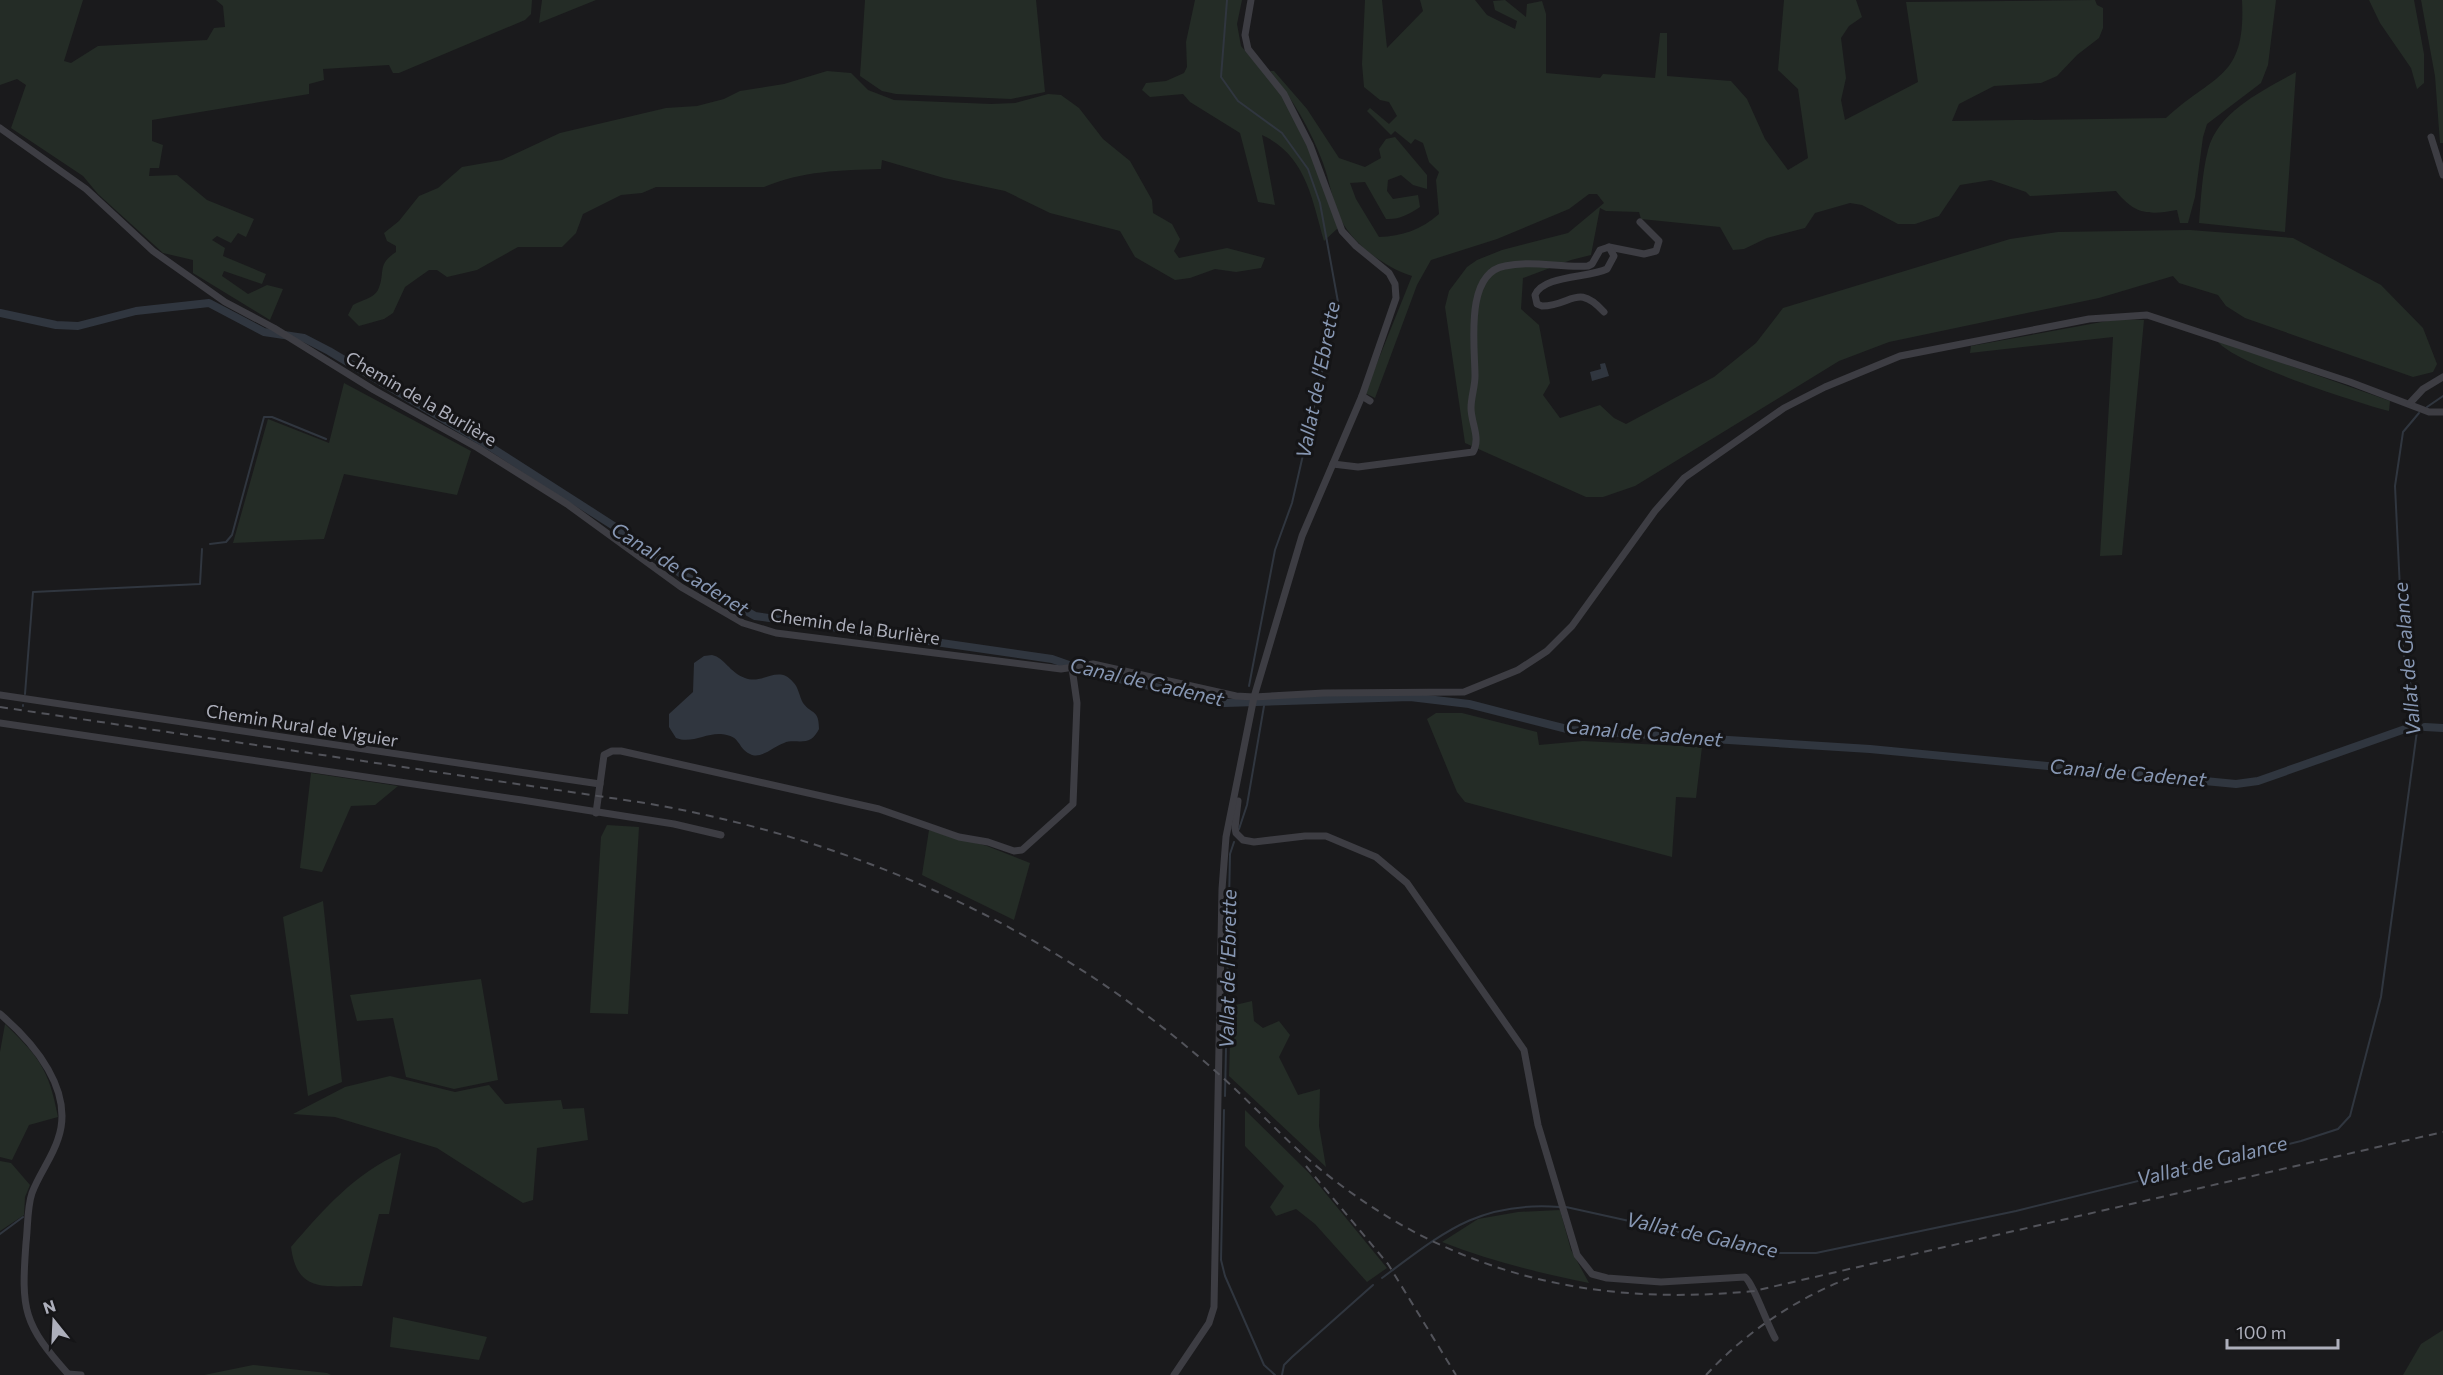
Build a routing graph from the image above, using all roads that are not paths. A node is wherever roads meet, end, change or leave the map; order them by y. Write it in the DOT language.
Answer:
graph roads {
  1 [pos="1251,0"];
  2 [pos="0,128"];
  3 [pos="2431,137"];
  4 [pos="2443,175"];
  5 [pos="1640,222"];
  6 [pos="1609,247"];
  7 [pos="1604,312"];
  8 [pos="2443,377"];
  9 [pos="1362,396"];
  10 [pos="1370,401"];
  11 [pos="2410,403"];
  12 [pos="2443,412"];
  13 [pos="1332,464"];
  14 [pos="1073,668"];
  15 [pos="0,695"];
  16 [pos="1254,699"];
  17 [pos="0,723"];
  18 [pos="1238,783"];
  19 [pos="600,784"];
  20 [pos="596,813"];
  21 [pos="721,835"];
  22 [pos="0,1014"];
  23 [pos="1775,1338"];
  24 [pos="68,1375"];
  25 [pos="81,1375"];
  26 [pos="1174,1375"];
  1 -- 9 [label="street"];
  2 -- 14 [label="street, Chemin de la Burlière"];
  3 -- 4 [label="street"];
  5 -- 6 [label="street"];
  6 -- 7 [label="street"];
  6 -- 13 [label="street"];
  8 -- 11 [label="street"];
  9 -- 10 [label="street"];
  9 -- 13 [label="street"];
  11 -- 12 [label="street, Chemin de la Burlière"];
  11 -- 16 [label="street, Chemin de la Burlière"];
  13 -- 16 [label="street"];
  14 -- 16 [label="street, Chemin de la Burlière"];
  14 -- 19 [label="street"];
  15 -- 19 [label="street, Chemin Rural de Viguier"];
  16 -- 18 [label="street"];
  17 -- 20 [label="street"];
  18 -- 23 [label="street"];
  18 -- 26 [label="street"];
  19 -- 20 [label="street"];
  20 -- 21 [label="street"];
  22 -- 24 [label="street"];
  24 -- 25 [label="street"];
}
